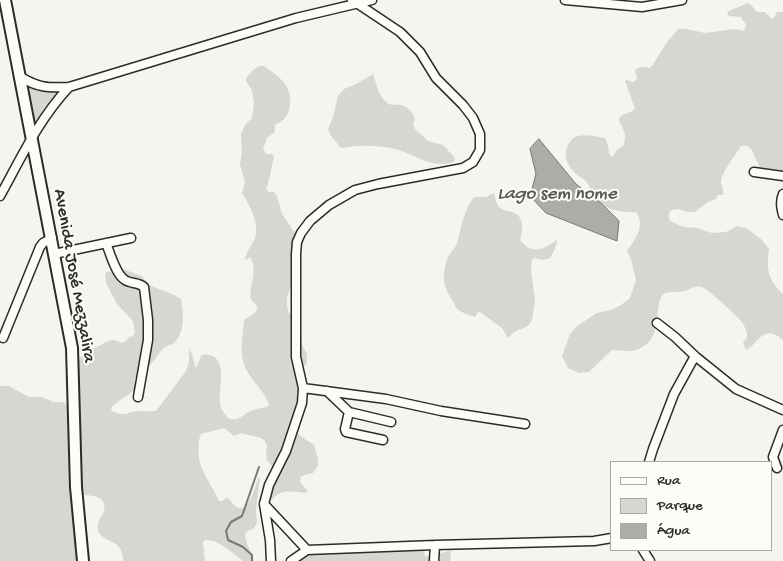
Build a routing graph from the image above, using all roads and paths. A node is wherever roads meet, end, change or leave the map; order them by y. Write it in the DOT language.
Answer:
graph roads {
  1 [pos="5,0"];
  2 [pos="372,0"];
  3 [pos="565,0"];
  4 [pos="682,0"];
  5 [pos="354,2"];
  6 [pos="19,76"];
  7 [pos="69,87"];
  8 [pos="31,138"];
  9 [pos="754,172"];
  10 [pos="783,176"];
  11 [pos="783,194"];
  12 [pos="0,196"];
  13 [pos="783,215"];
  14 [pos="52,238"];
  15 [pos="131,238"];
  16 [pos="106,244"];
  17 [pos="54,254"];
  18 [pos="657,323"];
  19 [pos="3,338"];
  20 [pos="695,356"];
  21 [pos="303,388"];
  22 [pos="327,391"];
  23 [pos="138,397"];
  24 [pos="783,410"];
  25 [pos="349,412"];
  26 [pos="391,422"];
  27 [pos="525,424"];
  28 [pos="783,430"];
  29 [pos="383,440"];
  30 [pos="649,461"];
  31 [pos="777,468"];
  32 [pos="264,504"];
  33 [pos="610,538"];
  34 [pos="436,544"];
  35 [pos="307,550"];
  36 [pos="83,561"];
  37 [pos="272,561"];
  38 [pos="291,561"];
  39 [pos="434,561"];
  1 -- 6 [label="main road, Avenida José Mezzalira"];
  2 -- 5 [label="street"];
  3 -- 4 [label="street"];
  5 -- 7 [label="street"];
  5 -- 21 [label="street"];
  6 -- 7 [label="street"];
  6 -- 8 [label="main road, Avenida José Mezzalira"];
  7 -- 8 [label="street"];
  8 -- 12 [label="street"];
  8 -- 14 [label="main road, Avenida José Mezzalira"];
  9 -- 10 [label="street"];
  11 -- 13 [label="street"];
  14 -- 17 [label="main road, Avenida José Mezzalira"];
  14 -- 19 [label="street"];
  15 -- 16 [label="street"];
  16 -- 17 [label="street"];
  16 -- 23 [label="street"];
  17 -- 36 [label="main road, Avenida José Mezzalira"];
  18 -- 20 [label="street"];
  20 -- 24 [label="street"];
  20 -- 30 [label="street"];
  21 -- 22 [label="street"];
  21 -- 32 [label="street"];
  22 -- 25 [label="street"];
  22 -- 27 [label="street"];
  25 -- 26 [label="street"];
  25 -- 29 [label="street"];
  28 -- 31 [label="street"];
  32 -- 35 [label="street"];
  32 -- 37 [label="street"];
  33 -- 34 [label="street"];
  34 -- 35 [label="street"];
  34 -- 39 [label="street"];
  35 -- 38 [label="street"];
}
